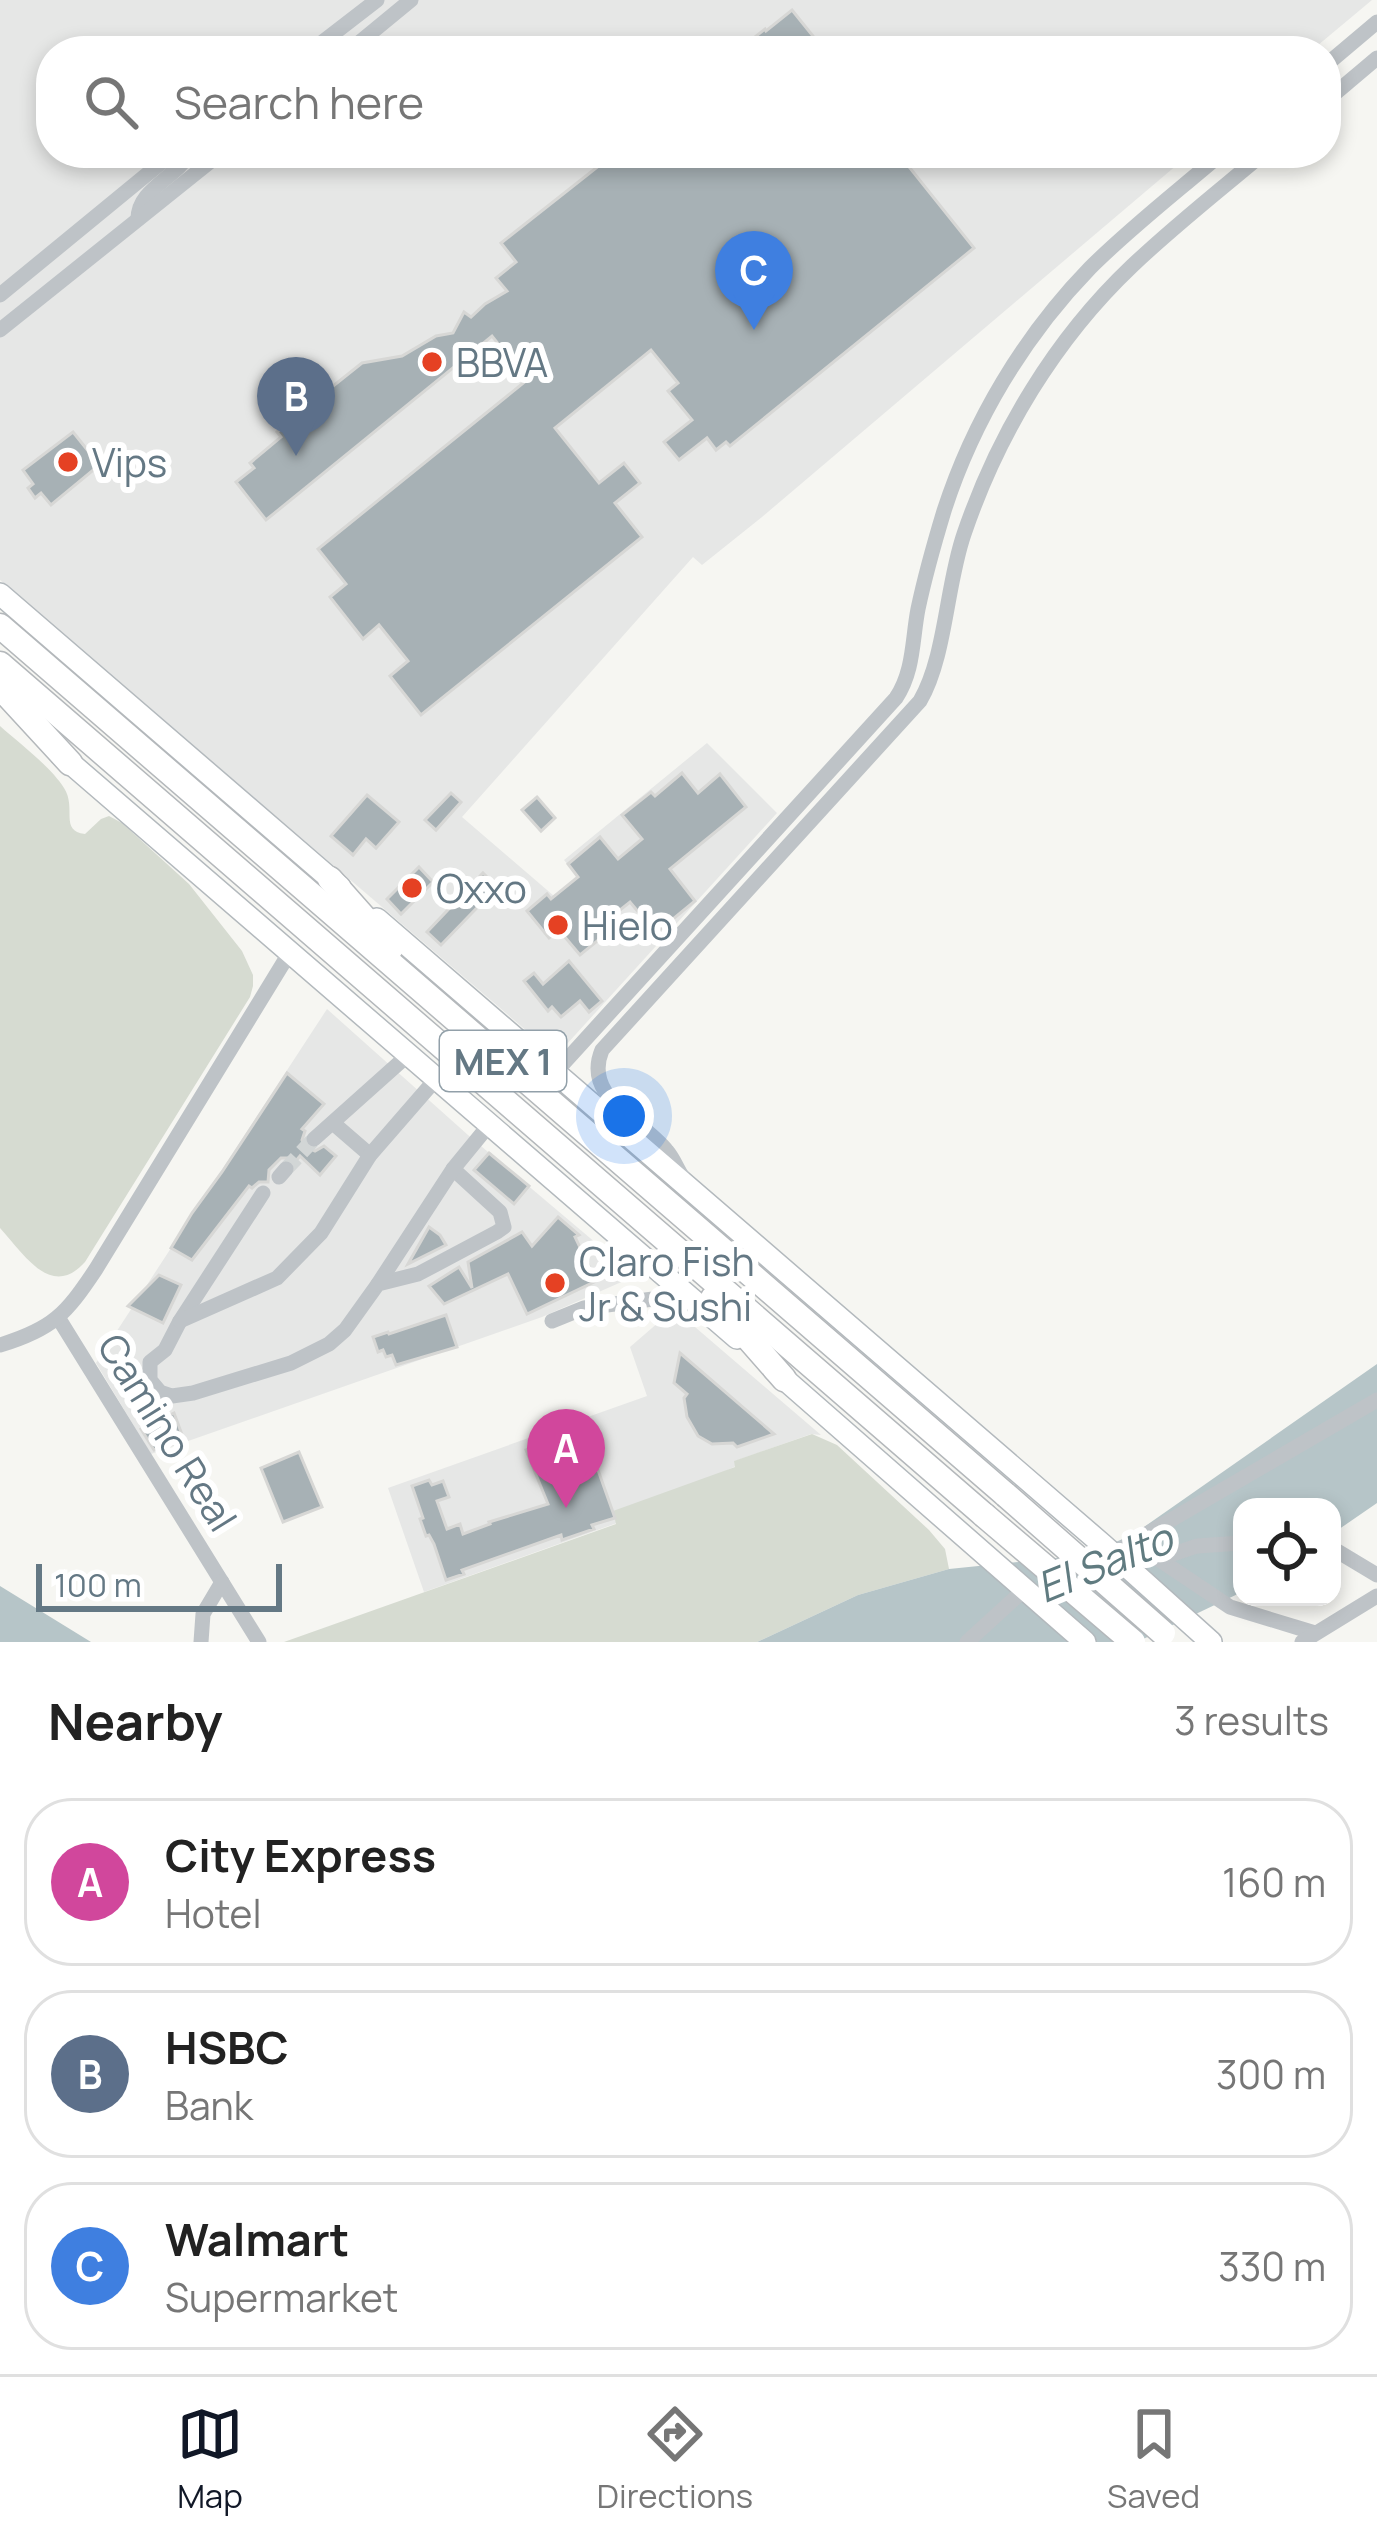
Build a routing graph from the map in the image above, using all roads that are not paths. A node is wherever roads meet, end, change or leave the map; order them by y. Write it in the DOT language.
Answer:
graph roads {
  1 [pos="377,0"];
  2 [pos="411,0"];
  3 [pos="1377,22"];
  4 [pos="330,36"];
  5 [pos="367,36"];
  6 [pos="1341,52"];
  7 [pos="1377,58"];
  8 [pos="1341,88"];
  9 [pos="155,168"];
  10 [pos="180,168"];
  11 [pos="202,168"];
  12 [pos="1205,168"];
  13 [pos="1246,168"];
  14 [pos="138,219"];
  15 [pos="0,295"];
  16 [pos="0,330"];
  17 [pos="0,594"];
  18 [pos="0,626"];
  19 [pos="0,664"];
  20 [pos="0,687"];
  21 [pos="0,702"];
  22 [pos="70,763"];
  23 [pos="330,879"];
  24 [pos="290,952"];
  25 [pos="479,1041"];
  26 [pos="408,1055"];
  27 [pos="546,1064"];
  28 [pos="436,1079"];
  29 [pos="333,1123"];
  30 [pos="489,1125"];
  31 [pos="314,1139"];
  32 [pos="370,1155"];
  33 [pos="453,1169"];
  34 [pos="689,1188"];
  35 [pos="263,1193"];
  36 [pos="656,1233"];
  37 [pos="378,1285"];
  38 [pos="678,1287"];
  39 [pos="58,1318"];
  40 [pos="180,1321"];
  41 [pos="552,1321"];
  42 [pos="0,1346"];
  43 [pos="784,1379"];
  44 [pos="1377,1400"];
  45 [pos="1133,1542"];
  46 [pos="1233,1544"];
  47 [pos="1341,1553"];
  48 [pos="1113,1554"];
  49 [pos="1158,1558"];
  50 [pos="1377,1575"];
  51 [pos="222,1582"];
  52 [pos="1025,1588"];
  53 [pos="1377,1596"];
  54 [pos="1172,1629"];
  55 [pos="1308,1638"];
  56 [pos="201,1642"];
  57 [pos="259,1642"];
  58 [pos="967,1642"];
  59 [pos="1085,1642"];
  60 [pos="1116,1642"];
  61 [pos="1133,1642"];
  62 [pos="1210,1642"];
  1 -- 4 [label="street"];
  2 -- 5 [label="street"];
  3 -- 6 [label="street"];
  7 -- 8 [label="street"];
  9 -- 15 [label="street"];
  10 -- 14 [label="street"];
  11 -- 14 [label="street"];
  12 -- 27 [label="street"];
  13 -- 34 [label="street"];
  14 -- 16 [label="street"];
  17 -- 23 [label="main road"];
  18 -- 25 [label="highway, MEX 1"];
  19 -- 36 [label="highway, MEX 1"];
  20 -- 22 [label="highway"];
  21 -- 22 [label="main road"];
  22 -- 24 [label="main road"];
  23 -- 25 [label="highway"];
  23 -- 27 [label="main road"];
  24 -- 26 [label="main road"];
  24 -- 39 [label="street"];
  25 -- 54 [label="highway, MEX 1, bridge"];
  26 -- 28 [label="main road"];
  26 -- 29 [label="street"];
  27 -- 34 [label="main road"];
  28 -- 30 [label="main road"];
  28 -- 32 [label="street"];
  29 -- 31 [label="street"];
  29 -- 32 [label="street"];
  30 -- 33 [label="street"];
  30 -- 38 [label="main road"];
  32 -- 40 [label="street"];
  33 -- 37 [label="street"];
  33 -- 37 [label="street"];
  34 -- 48 [label="main road"];
  35 -- 40 [label="street"];
  36 -- 43 [label="highway"];
  36 -- 61 [label="highway, MEX 1, bridge"];
  37 -- 40 [label="street"];
  38 -- 41 [label="street"];
  38 -- 43 [label="main road"];
  39 -- 42 [label="street"];
  39 -- 51 [label="street, Camino Real"];
  43 -- 52 [label="main road"];
  44 -- 45 [label="street"];
  45 -- 48 [label="street"];
  45 -- 49 [label="street"];
  46 -- 49 [label="street"];
  47 -- 50 [label="street"];
  48 -- 52 [label="main road"];
  48 -- 54 [label="main road"];
  49 -- 55 [label="street"];
  51 -- 56 [label="street"];
  51 -- 57 [label="street, Camino Real"];
  52 -- 58 [label="street"];
  52 -- 59 [label="main road"];
  53 -- 55 [label="street"];
  54 -- 60 [label="main road"];
  54 -- 62 [label="main road"];
}
